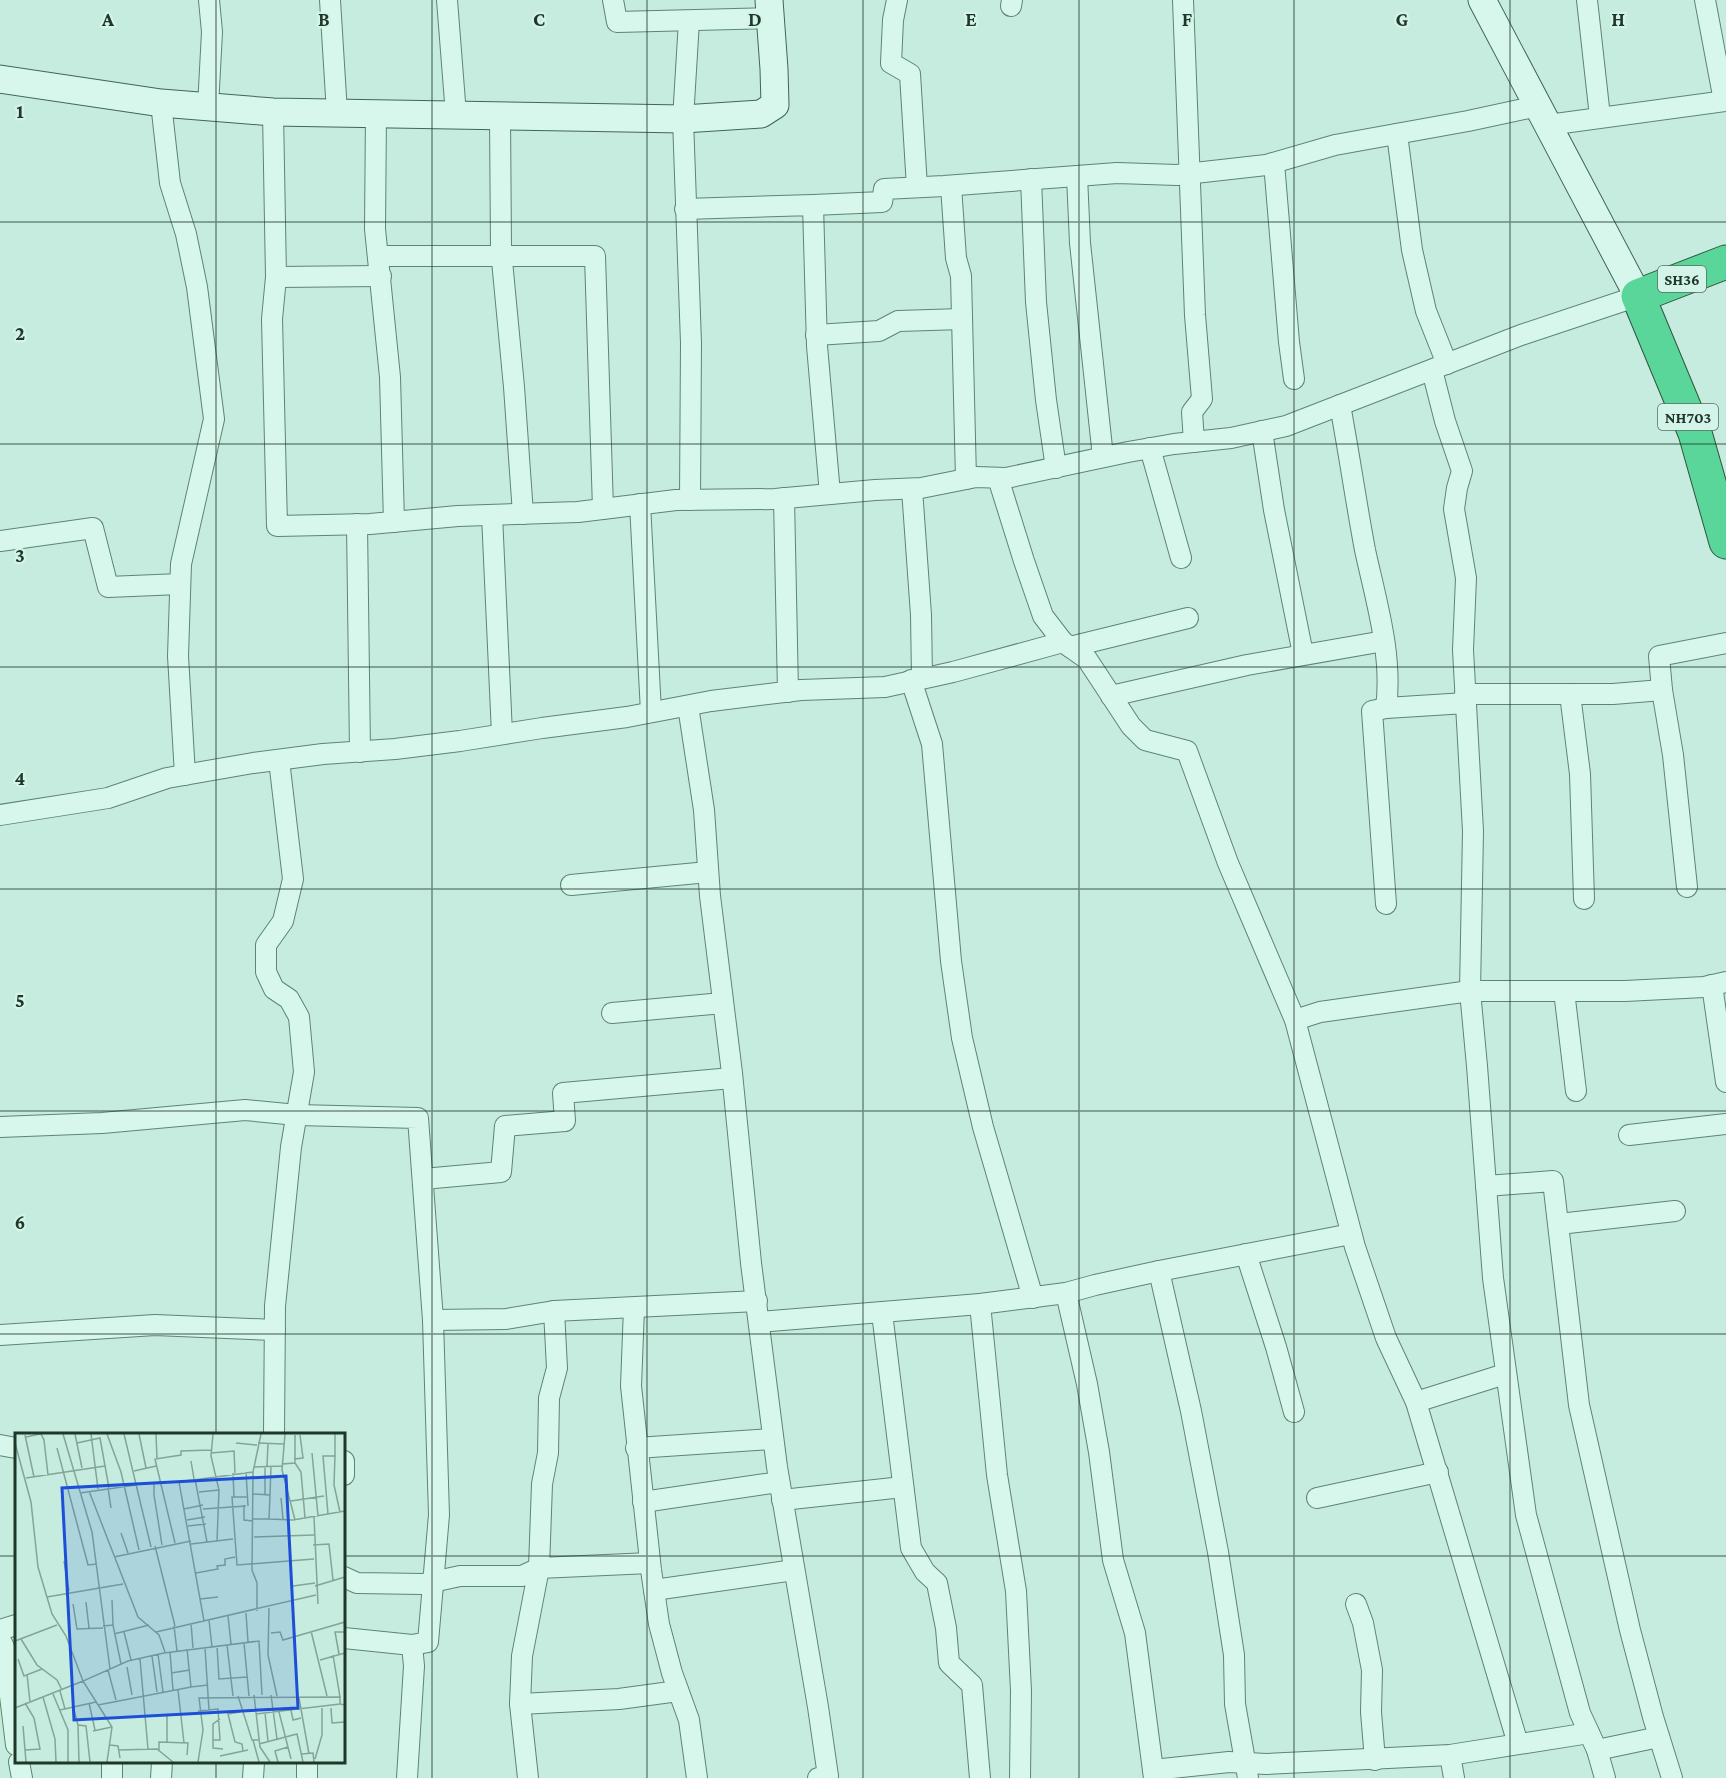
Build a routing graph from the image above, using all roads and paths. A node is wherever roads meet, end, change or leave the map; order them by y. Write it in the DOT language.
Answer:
graph roads {
  1 [pos="209,0"];
  2 [pos="330,0"];
  3 [pos="447,0"];
  4 [pos="614,0"];
  5 [pos="897,0"];
  6 [pos="1183,0"];
  7 [pos="1482,0"];
  8 [pos="1587,0"];
  9 [pos="1705,0"];
  10 [pos="770,9"];
  11 [pos="689,21"];
  12 [pos="0,79"];
  13 [pos="1725,101"];
  14 [pos="161,103"];
  15 [pos="208,107"];
  16 [pos="273,112"];
  17 [pos="337,113"];
  18 [pos="376,114"];
  19 [pos="456,115"];
  20 [pos="1543,115"];
  21 [pos="500,116"];
  22 [pos="1600,117"];
  23 [pos="682,119"];
  24 [pos="1396,134"];
  25 [pos="1274,163"];
  26 [pos="1191,173"];
  27 [pos="1077,176"];
  28 [pos="1031,179"];
  29 [pos="951,186"];
  30 [pos="917,187"];
  31 [pos="813,205"];
  32 [pos="685,209"];
  33 [pos="379,256"];
  34 [pos="501,257"];
  35 [pos="1726,262"];
  36 [pos="381,276"];
  37 [pos="276,277"];
  38 [pos="1638,296"];
  39 [pos="962,319"];
  40 [pos="816,335"];
  41 [pos="1440,367"];
  42 [pos="1294,379"];
  43 [pos="1340,405"];
  44 [pos="1262,431"];
  45 [pos="1194,442"];
  46 [pos="1150,448"];
  47 [pos="1103,457"];
  48 [pos="1056,468"];
  49 [pos="998,478"];
  50 [pos="966,479"];
  51 [pos="912,489"];
  52 [pos="830,494"];
  53 [pos="784,498"];
  54 [pos="690,500"];
  55 [pos="640,504"];
  56 [pos="603,509"];
  57 [pos="523,514"];
  58 [pos="492,515"];
  59 [pos="394,522"];
  60 [pos="357,524"];
  61 [pos="0,541"];
  62 [pos="1726,542"];
  63 [pos="1181,558"];
  64 [pos="180,584"];
  65 [pos="1188,618"];
  66 [pos="1384,641"];
  67 [pos="1726,643"];
  68 [pos="1066,645"];
  69 [pos="1303,654"];
  70 [pos="917,679"];
  71 [pos="1662,690"];
  72 [pos="788,692"];
  73 [pos="1570,694"];
  74 [pos="1111,696"];
  75 [pos="1466,698"];
  76 [pos="688,706"];
  77 [pos="1386,708"];
  78 [pos="651,712"];
  79 [pos="502,734"];
  80 [pos="360,752"];
  81 [pos="279,760"];
  82 [pos="185,775"];
  83 [pos="0,815"];
  84 [pos="708,872"];
  85 [pos="571,885"];
  86 [pos="1687,887"];
  87 [pos="1584,899"];
  88 [pos="1386,904"];
  89 [pos="1719,984"];
  90 [pos="1470,991"];
  91 [pos="1564,991"];
  92 [pos="723,1003"];
  93 [pos="612,1013"];
  94 [pos="1295,1020"];
  95 [pos="732,1078"];
  96 [pos="1726,1082"];
  97 [pos="1576,1091"];
  98 [pos="297,1114"];
  99 [pos="1726,1124"];
  100 [pos="0,1127"];
  101 [pos="1629,1135"];
  102 [pos="423,1179"];
  103 [pos="1486,1186"];
  104 [pos="1675,1211"];
  105 [pos="1558,1224"];
  106 [pos="1351,1234"];
  107 [pos="1246,1254"];
  108 [pos="1159,1271"];
  109 [pos="1066,1293"];
  110 [pos="1033,1298"];
  111 [pos="757,1301"];
  112 [pos="980,1304"];
  113 [pos="634,1308"];
  114 [pos="554,1311"];
  115 [pos="882,1313"];
  116 [pos="433,1320"];
  117 [pos="759,1322"];
  118 [pos="275,1330"];
  119 [pos="0,1335"];
  120 [pos="1505,1374"];
  121 [pos="1416,1402"];
  122 [pos="1293,1412"];
  123 [pos="274,1433"];
  124 [pos="773,1438"];
  125 [pos="0,1445"];
  126 [pos="15,1448"];
  127 [pos="636,1448"];
  128 [pos="1438,1472"];
  129 [pos="903,1487"];
  130 [pos="781,1491"];
  131 [pos="1317,1498"];
  132 [pos="643,1502"];
  133 [pos="650,1563"];
  134 [pos="540,1568"];
  135 [pos="794,1570"];
  136 [pos="345,1577"];
  137 [pos="434,1582"];
  138 [pos="654,1590"];
  139 [pos="1356,1604"];
  140 [pos="15,1625"];
  141 [pos="0,1630"];
  142 [pos="345,1638"];
  143 [pos="0,1639"];
  144 [pos="412,1645"];
  145 [pos="678,1691"];
  146 [pos="520,1704"];
  147 [pos="15,1737"];
  148 [pos="1659,1737"];
  149 [pos="1593,1741"];
  150 [pos="1518,1744"];
  151 [pos="1450,1755"];
  152 [pos="20,1763"];
  153 [pos="162,1763"];
  154 [pos="254,1763"];
  155 [pos="1368,1766"];
  156 [pos="1246,1770"];
  157 [pos="1153,1774"];
  158 [pos="22,1778"];
  159 [pos="161,1778"];
  160 [pos="253,1778"];
  161 [pos="407,1778"];
  162 [pos="528,1778"];
  163 [pos="697,1778"];
  164 [pos="818,1778"];
  165 [pos="980,1778"];
  166 [pos="1020,1778"];
  167 [pos="1454,1778"];
  168 [pos="1605,1778"];
  169 [pos="1672,1778"];
  1 -- 15 [label="street"];
  2 -- 17 [label="street"];
  3 -- 19 [label="street"];
  4 -- 11 [label="street"];
  5 -- 30 [label="street"];
  6 -- 26 [label="street"];
  7 -- 20 [label="street"];
  8 -- 22 [label="street"];
  9 -- 13 [label="street"];
  10 -- 11 [label="street"];
  10 -- 23 [label="street"];
  11 -- 23 [label="street"];
  12 -- 14 [label="street"];
  13 -- 22 [label="street"];
  14 -- 15 [label="street"];
  14 -- 64 [label="street"];
  15 -- 16 [label="street"];
  16 -- 17 [label="street"];
  16 -- 37 [label="street"];
  17 -- 18 [label="street"];
  18 -- 19 [label="street"];
  18 -- 33 [label="street"];
  19 -- 21 [label="street"];
  20 -- 22 [label="street"];
  20 -- 24 [label="street"];
  20 -- 38 [label="street"];
  21 -- 23 [label="street"];
  21 -- 34 [label="street"];
  23 -- 32 [label="street"];
  24 -- 25 [label="street"];
  24 -- 41 [label="street"];
  25 -- 26 [label="street"];
  25 -- 42 [label="street"];
  26 -- 27 [label="street"];
  26 -- 45 [label="street"];
  27 -- 28 [label="street"];
  27 -- 47 [label="street"];
  28 -- 29 [label="street"];
  28 -- 48 [label="street"];
  29 -- 30 [label="street"];
  29 -- 39 [label="street"];
  30 -- 31 [label="street"];
  31 -- 32 [label="street"];
  31 -- 40 [label="street"];
  32 -- 54 [label="street"];
  33 -- 34 [label="street"];
  33 -- 36 [label="street"];
  34 -- 56 [label="street"];
  34 -- 57 [label="street"];
  35 -- 38 [label="highway, SH36"];
  36 -- 37 [label="street"];
  36 -- 59 [label="street"];
  37 -- 60 [label="street"];
  38 -- 41 [label="street"];
  38 -- 62 [label="highway, NH703"];
  39 -- 40 [label="street"];
  39 -- 50 [label="street"];
  40 -- 52 [label="street"];
  41 -- 43 [label="street"];
  41 -- 75 [label="street"];
  43 -- 44 [label="street"];
  43 -- 66 [label="street"];
  44 -- 45 [label="street"];
  44 -- 69 [label="street"];
  45 -- 46 [label="street"];
  46 -- 47 [label="street"];
  46 -- 63 [label="street"];
  47 -- 48 [label="street"];
  48 -- 49 [label="street"];
  49 -- 50 [label="street"];
  49 -- 68 [label="street"];
  50 -- 51 [label="street"];
  51 -- 52 [label="street"];
  51 -- 70 [label="street"];
  52 -- 53 [label="street"];
  53 -- 54 [label="street"];
  53 -- 72 [label="street"];
  54 -- 55 [label="street"];
  55 -- 56 [label="street"];
  55 -- 78 [label="street"];
  56 -- 57 [label="street"];
  57 -- 58 [label="street"];
  58 -- 59 [label="street"];
  58 -- 79 [label="street"];
  59 -- 60 [label="street"];
  60 -- 80 [label="street"];
  61 -- 64 [label="street"];
  64 -- 82 [label="street"];
  65 -- 68 [label="street"];
  66 -- 69 [label="street"];
  66 -- 77 [label="street"];
  67 -- 71 [label="street"];
  68 -- 70 [label="street"];
  68 -- 74 [label="street"];
  69 -- 74 [label="street"];
  70 -- 72 [label="street"];
  70 -- 110 [label="street"];
  71 -- 73 [label="street"];
  71 -- 86 [label="street"];
  72 -- 76 [label="street"];
  73 -- 75 [label="street"];
  73 -- 87 [label="street"];
  74 -- 94 [label="street"];
  75 -- 77 [label="street"];
  75 -- 90 [label="street"];
  76 -- 78 [label="street"];
  76 -- 84 [label="street"];
  77 -- 88 [label="street"];
  78 -- 79 [label="street"];
  79 -- 80 [label="street"];
  80 -- 81 [label="street"];
  81 -- 82 [label="street"];
  81 -- 98 [label="street"];
  82 -- 83 [label="street"];
  84 -- 85 [label="street"];
  84 -- 92 [label="street"];
  89 -- 91 [label="street"];
  89 -- 96 [label="street"];
  90 -- 91 [label="street"];
  90 -- 94 [label="street"];
  90 -- 103 [label="street"];
  91 -- 97 [label="street"];
  92 -- 93 [label="street"];
  92 -- 95 [label="street"];
  94 -- 106 [label="street"];
  95 -- 102 [label="street"];
  95 -- 111 [label="street"];
  98 -- 100 [label="street"];
  98 -- 102 [label="street"];
  98 -- 118 [label="street"];
  99 -- 101 [label="street"];
  102 -- 116 [label="street"];
  103 -- 105 [label="street"];
  103 -- 120 [label="street"];
  104 -- 105 [label="street"];
  105 -- 148 [label="street"];
  106 -- 107 [label="street"];
  106 -- 121 [label="street"];
  107 -- 108 [label="street"];
  107 -- 122 [label="street"];
  108 -- 109 [label="street"];
  108 -- 156 [label="street"];
  109 -- 110 [label="street"];
  109 -- 157 [label="street"];
  110 -- 112 [label="street"];
  111 -- 113 [label="street"];
  111 -- 117 [label="street"];
  112 -- 115 [label="street"];
  112 -- 166 [label="street"];
  113 -- 114 [label="street"];
  113 -- 127 [label="street"];
  114 -- 116 [label="street"];
  114 -- 134 [label="street"];
  115 -- 117 [label="street"];
  115 -- 129 [label="street"];
  116 -- 137 [label="street"];
  117 -- 124 [label="street"];
  118 -- 119 [label="street"];
  118 -- 123 [label="street"];
  120 -- 121 [label="street"];
  120 -- 149 [label="street"];
  121 -- 128 [label="street"];
  124 -- 127 [label="street"];
  124 -- 130 [label="street"];
  125 -- 126 [label="street"];
  127 -- 132 [label="street"];
  128 -- 131 [label="street"];
  128 -- 150 [label="street"];
  129 -- 130 [label="street"];
  129 -- 165 [label="street"];
  130 -- 132 [label="street"];
  130 -- 135 [label="street"];
  132 -- 133 [label="street"];
  133 -- 134 [label="street"];
  133 -- 138 [label="street"];
  134 -- 137 [label="street"];
  134 -- 146 [label="street"];
  135 -- 138 [label="street"];
  135 -- 164 [label="street"];
  136 -- 137 [label="street"];
  137 -- 144 [label="street"];
  138 -- 145 [label="street"];
  139 -- 155 [label="street"];
  140 -- 141 [label="street"];
  142 -- 144 [label="street"];
  143 -- 147 [label="street"];
  144 -- 161 [label="street"];
  145 -- 146 [label="street"];
  145 -- 163 [label="street"];
  146 -- 162 [label="street"];
  148 -- 149 [label="street"];
  148 -- 169 [label="street"];
  149 -- 150 [label="street"];
  149 -- 168 [label="street"];
  150 -- 151 [label="street"];
  151 -- 155 [label="street"];
  151 -- 167 [label="street"];
  152 -- 158 [label="street"];
  153 -- 159 [label="street"];
  154 -- 160 [label="street"];
  155 -- 156 [label="street"];
  156 -- 157 [label="street"];
}
